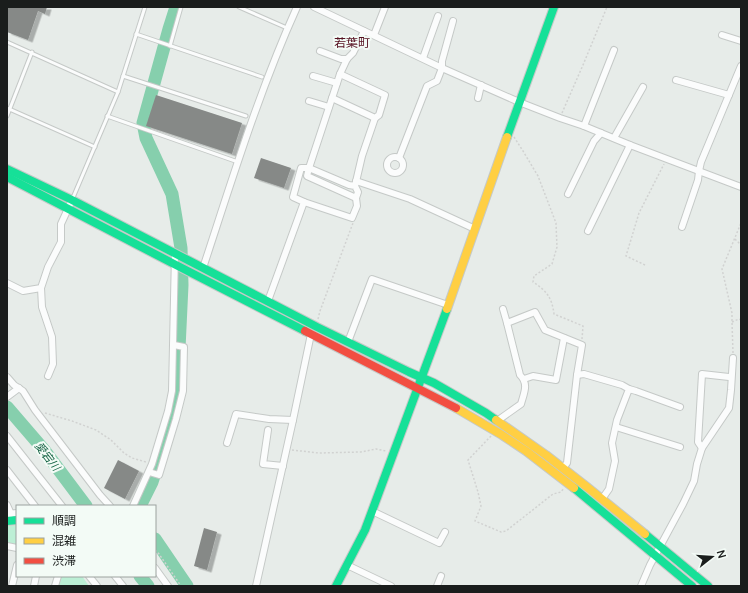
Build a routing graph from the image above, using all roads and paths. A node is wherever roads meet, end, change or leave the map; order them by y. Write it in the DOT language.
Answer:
graph roads {
  1 [pos="145,7"];
  2 [pos="182,7"];
  3 [pos="239,7"];
  4 [pos="297,7"];
  5 [pos="314,7"];
  6 [pos="385,7"];
  7 [pos="554,7"];
  8 [pos="607,7"];
  9 [pos="438,16"];
  10 [pos="453,21"];
  11 [pos="287,28"];
  12 [pos="364,31"];
  13 [pos="136,34"];
  14 [pos="374,35"];
  15 [pos="722,35"];
  16 [pos="741,41"];
  17 [pos="7,42"];
  18 [pos="170,46"];
  19 [pos="614,50"];
  20 [pos="320,51"];
  21 [pos="32,52"];
  22 [pos="347,58"];
  23 [pos="423,58"];
  24 [pos="741,66"];
  25 [pos="442,68"];
  26 [pos="340,74"];
  27 [pos="124,76"];
  28 [pos="313,76"];
  29 [pos="262,77"];
  30 [pos="676,80"];
  31 [pos="337,83"];
  32 [pos="481,85"];
  33 [pos="643,87"];
  34 [pos="118,92"];
  35 [pos="729,95"];
  36 [pos="332,98"];
  37 [pos="478,98"];
  38 [pos="309,101"];
  39 [pos="519,102"];
  40 [pos="329,107"];
  41 [pos="9,109"];
  42 [pos="7,116"];
  43 [pos="107,116"];
  44 [pos="246,116"];
  45 [pos="375,118"];
  46 [pos="560,118"];
  47 [pos="584,126"];
  48 [pos="509,131"];
  49 [pos="601,133"];
  50 [pos="614,138"];
  51 [pos="630,145"];
  52 [pos="95,147"];
  53 [pos="399,158"];
  54 [pos="666,158"];
  55 [pos="238,162"];
  56 [pos="309,168"];
  57 [pos="7,169"];
  58 [pos="699,171"];
  59 [pos="7,177"];
  60 [pos="356,184"];
  61 [pos="741,187"];
  62 [pos="568,194"];
  63 [pos="356,198"];
  64 [pos="72,200"];
  65 [pos="304,202"];
  66 [pos="68,208"];
  67 [pos="354,222"];
  68 [pos="741,223"];
  69 [pos="682,227"];
  70 [pos="475,229"];
  71 [pos="588,231"];
  72 [pos="735,239"];
  73 [pos="741,244"];
  74 [pos="177,254"];
  75 [pos="176,265"];
  76 [pos="645,265"];
  77 [pos="203,268"];
  78 [pos="7,284"];
  79 [pos="41,288"];
  80 [pos="268,301"];
  81 [pos="448,305"];
  82 [pos="503,309"];
  83 [pos="741,320"];
  84 [pos="317,321"];
  85 [pos="732,322"];
  86 [pos="507,323"];
  87 [pos="311,334"];
  88 [pos="564,338"];
  89 [pos="348,342"];
  90 [pos="174,345"];
  91 [pos="582,345"];
  92 [pos="733,358"];
  93 [pos="577,375"];
  94 [pos="48,376"];
  95 [pos="173,376"];
  96 [pos="183,376"];
  97 [pos="7,377"];
  98 [pos="421,377"];
  99 [pos="728,377"];
  100 [pos="524,379"];
  101 [pos="19,388"];
  102 [pos="417,388"];
  103 [pos="629,389"];
  104 [pos="7,397"];
  105 [pos="680,408"];
  106 [pos="35,410"];
  107 [pos="168,411"];
  108 [pos="177,413"];
  109 [pos="293,420"];
  110 [pos="497,421"];
  111 [pos="616,427"];
  112 [pos="268,430"];
  113 [pos="495,431"];
  114 [pos="7,436"];
  115 [pos="227,443"];
  116 [pos="159,444"];
  117 [pos="168,446"];
  118 [pos="680,447"];
  119 [pos="702,448"];
  120 [pos="286,450"];
  121 [pos="387,451"];
  122 [pos="152,464"];
  123 [pos="283,466"];
  124 [pos="563,468"];
  125 [pos="7,470"];
  126 [pos="149,472"];
  127 [pos="568,484"];
  128 [pos="602,499"];
  129 [pos="7,505"];
  130 [pos="34,505"];
  131 [pos="61,505"];
  132 [pos="109,505"];
  133 [pos="133,505"];
  134 [pos="372,511"];
  135 [pos="11,515"];
  136 [pos="445,532"];
  137 [pos="660,546"];
  138 [pos="156,551"];
  139 [pos="655,556"];
  140 [pos="347,564"];
  141 [pos="16,568"];
  142 [pos="156,569"];
  143 [pos="442,576"];
  144 [pos="90,577"];
  145 [pos="116,577"];
  146 [pos="12,586"];
  147 [pos="97,586"];
  148 [pos="123,586"];
  149 [pos="168,586"];
  150 [pos="181,586"];
  151 [pos="256,586"];
  152 [pos="336,586"];
  153 [pos="391,586"];
  154 [pos="437,586"];
  155 [pos="640,586"];
  156 [pos="692,586"];
  157 [pos="708,586"];
  1 -- 13 [label="lane"];
  2 -- 18 [label="lane"];
  3 -- 11 [label="lane"];
  4 -- 11 [label="street"];
  5 -- 12 [label="street"];
  6 -- 14 [label="street"];
  7 -- 39 [label="street"];
  8 -- 46 [label="path"];
  9 -- 23 [label="street"];
  10 -- 25 [label="street"];
  11 -- 55 [label="street"];
  12 -- 14 [label="street"];
  12 -- 22 [label="street"];
  13 -- 18 [label="lane"];
  13 -- 27 [label="lane"];
  14 -- 23 [label="street"];
  15 -- 16 [label="street"];
  17 -- 21 [label="lane"];
  18 -- 29 [label="lane"];
  19 -- 47 [label="street"];
  20 -- 22 [label="street"];
  21 -- 34 [label="lane"];
  21 -- 41 [label="lane"];
  22 -- 26 [label="street"];
  23 -- 25 [label="street"];
  24 -- 35 [label="street"];
  25 -- 32 [label="street"];
  25 -- 53 [label="street"];
  26 -- 31 [label="street"];
  26 -- 45 [label="street"];
  27 -- 34 [label="lane"];
  27 -- 44 [label="lane"];
  28 -- 31 [label="street"];
  30 -- 35 [label="street"];
  31 -- 36 [label="street"];
  32 -- 37 [label="street"];
  32 -- 39 [label="street"];
  33 -- 50 [label="street"];
  34 -- 43 [label="lane"];
  35 -- 58 [label="street"];
  36 -- 40 [label="street"];
  36 -- 45 [label="street"];
  38 -- 40 [label="street"];
  39 -- 46 [label="street"];
  39 -- 48 [label="street"];
  40 -- 56 [label="street"];
  41 -- 42 [label="lane"];
  41 -- 52 [label="lane"];
  43 -- 52 [label="lane"];
  43 -- 55 [label="lane"];
  45 -- 60 [label="street"];
  46 -- 47 [label="street"];
  47 -- 49 [label="street"];
  48 -- 70 [label="street"];
  48 -- 91 [label="path"];
  49 -- 50 [label="street"];
  49 -- 62 [label="street"];
  50 -- 51 [label="street"];
  51 -- 54 [label="street"];
  51 -- 71 [label="street"];
  52 -- 64 [label="lane"];
  54 -- 58 [label="street"];
  54 -- 76 [label="path"];
  55 -- 77 [label="street"];
  56 -- 60 [label="street"];
  56 -- 63 [label="street"];
  56 -- 65 [label="street"];
  57 -- 64 [label="street"];
  58 -- 61 [label="street"];
  58 -- 69 [label="street"];
  59 -- 66 [label="street"];
  60 -- 63 [label="street"];
  60 -- 70 [label="street"];
  63 -- 65 [label="street"];
  64 -- 66 [label="street"];
  64 -- 74 [label="street"];
  65 -- 80 [label="street"];
  66 -- 75 [label="street"];
  66 -- 79 [label="street"];
  67 -- 84 [label="path"];
  68 -- 72 [label="path"];
  70 -- 81 [label="street"];
  72 -- 73 [label="path"];
  72 -- 85 [label="path"];
  74 -- 75 [label="street"];
  74 -- 77 [label="street"];
  75 -- 87 [label="street"];
  75 -- 90 [label="street"];
  77 -- 80 [label="street"];
  78 -- 79 [label="street"];
  79 -- 94 [label="street"];
  80 -- 89 [label="street"];
  81 -- 89 [label="street"];
  81 -- 98 [label="street"];
  82 -- 86 [label="street"];
  83 -- 85 [label="path"];
  85 -- 92 [label="path"];
  86 -- 88 [label="street"];
  86 -- 100 [label="street"];
  87 -- 102 [label="street"];
  87 -- 109 [label="street"];
  88 -- 91 [label="street"];
  88 -- 100 [label="street"];
  89 -- 98 [label="street"];
  90 -- 95 [label="street"];
  90 -- 96 [label="street"];
  91 -- 93 [label="street"];
  92 -- 119 [label="street"];
  93 -- 103 [label="street"];
  93 -- 124 [label="street"];
  95 -- 96 [label="street"];
  95 -- 107 [label="street"];
  96 -- 108 [label="street"];
  97 -- 101 [label="street"];
  98 -- 102 [label="street"];
  98 -- 110 [label="street"];
  99 -- 119 [label="street"];
  100 -- 110 [label="street"];
  101 -- 104 [label="street"];
  101 -- 106 [label="street"];
  102 -- 113 [label="street"];
  102 -- 134 [label="street"];
  103 -- 105 [label="street"];
  103 -- 111 [label="street"];
  106 -- 122 [label="path"];
  106 -- 132 [label="street"];
  107 -- 108 [label="street"];
  107 -- 116 [label="street"];
  108 -- 117 [label="street"];
  109 -- 115 [label="street"];
  109 -- 120 [label="street"];
  110 -- 124 [label="street"];
  111 -- 118 [label="street"];
  111 -- 128 [label="street"];
  112 -- 123 [label="street"];
  113 -- 127 [label="street"];
  113 -- 127 [label="path"];
  114 -- 131 [label="street"];
  116 -- 117 [label="street"];
  116 -- 122 [label="street"];
  117 -- 126 [label="street"];
  119 -- 137 [label="street"];
  120 -- 121 [label="path"];
  120 -- 123 [label="street"];
  122 -- 126 [label="street"];
  123 -- 151 [label="street"];
  124 -- 128 [label="street"];
  125 -- 130 [label="street"];
  126 -- 133 [label="street"];
  127 -- 139 [label="street"];
  128 -- 137 [label="street"];
  129 -- 135 [label="street"];
  134 -- 136 [label="street"];
  134 -- 140 [label="street"];
  137 -- 139 [label="street"];
  137 -- 157 [label="street"];
  138 -- 150 [label="path"];
  139 -- 155 [label="street"];
  139 -- 156 [label="street"];
  140 -- 152 [label="street"];
  140 -- 153 [label="street"];
  141 -- 146 [label="street"];
  142 -- 149 [label="street"];
  143 -- 154 [label="street"];
  144 -- 147 [label="street"];
  145 -- 148 [label="street"];
}
